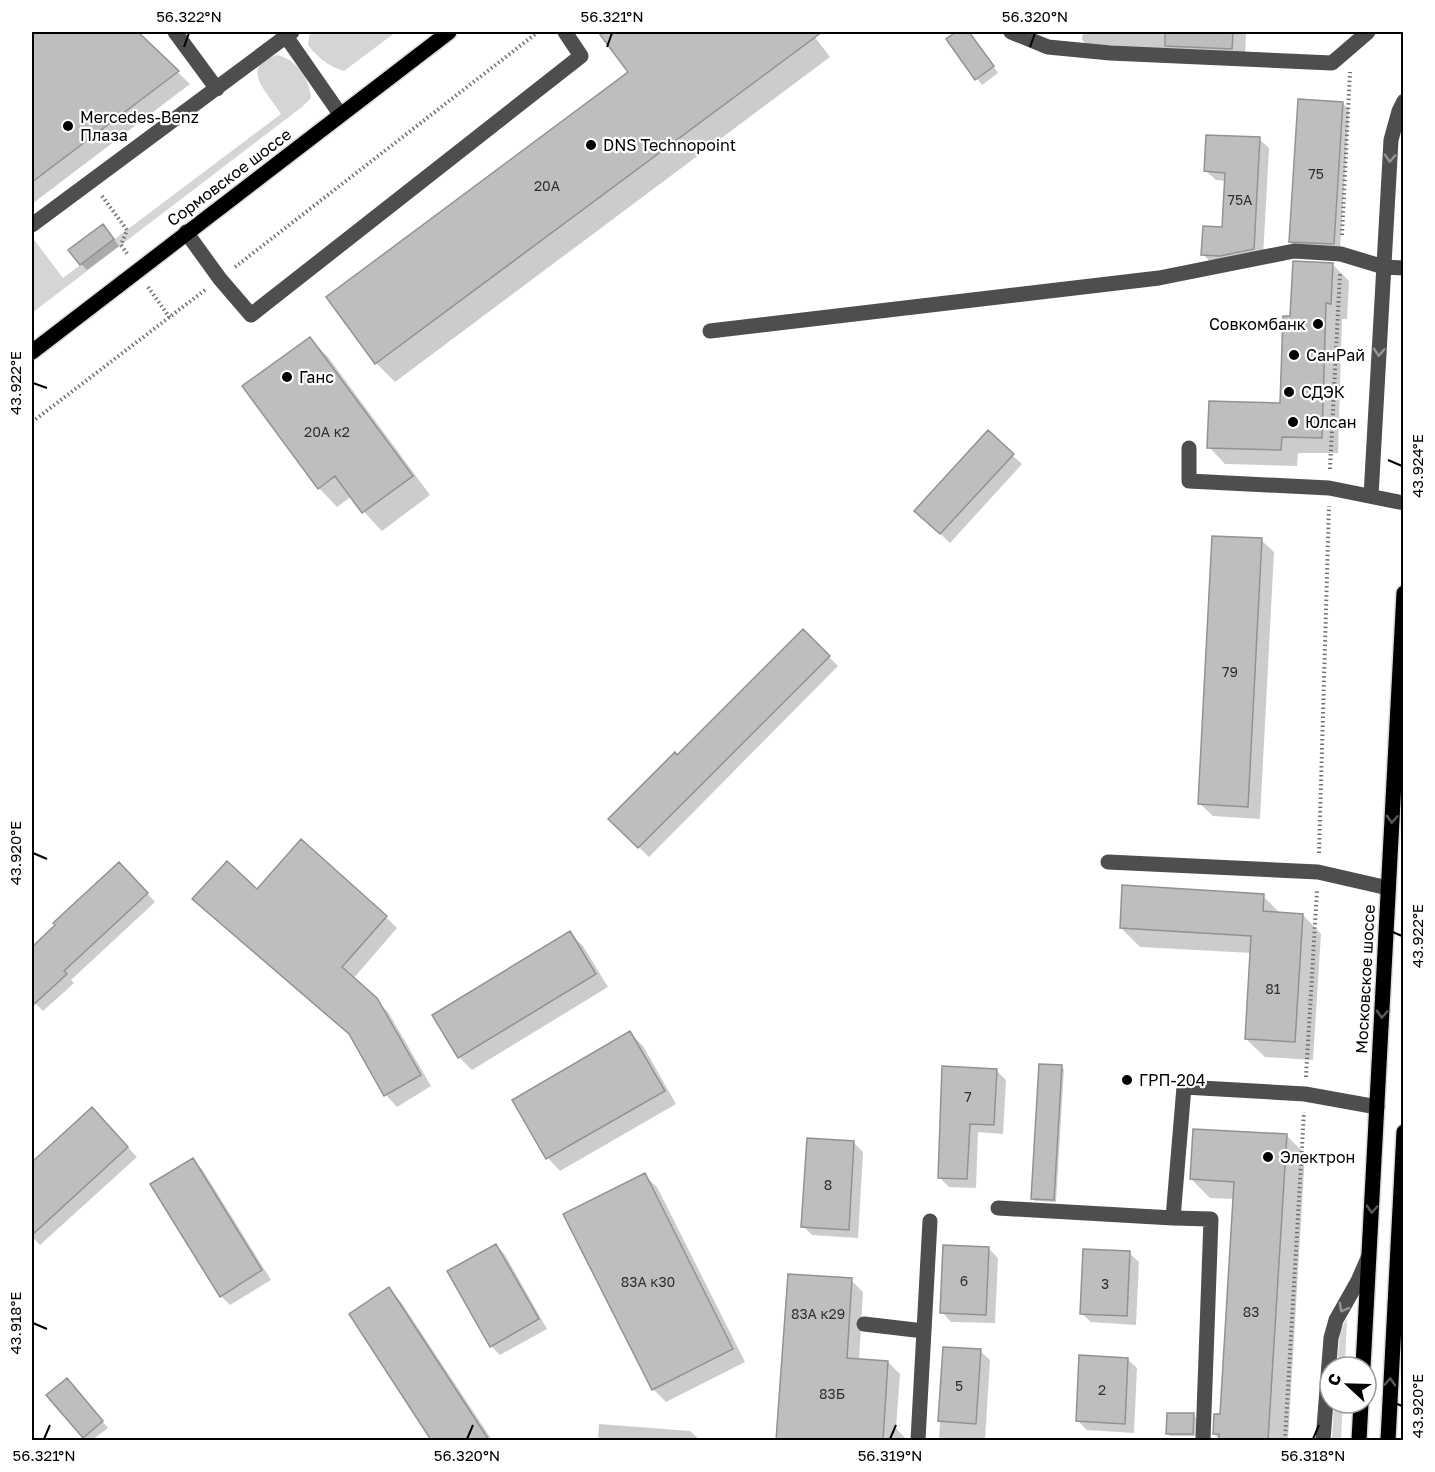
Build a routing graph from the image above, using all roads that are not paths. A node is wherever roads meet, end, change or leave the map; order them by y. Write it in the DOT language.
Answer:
graph roads {
  1 [pos="175,32"];
  2 [pos="449,32"];
  3 [pos="565,32"];
  4 [pos="1011,32"];
  5 [pos="1368,32"];
  6 [pos="287,33"];
  7 [pos="217,89"];
  8 [pos="1404,101"];
  9 [pos="340,114"];
  10 [pos="32,225"];
  11 [pos="186,232"];
  12 [pos="1384,267"];
  13 [pos="1404,268"];
  14 [pos="710,331"];
  15 [pos="32,352"];
  16 [pos="1189,448"];
  17 [pos="1371,496"];
  18 [pos="1404,503"];
  19 [pos="1404,593"];
  20 [pos="1108,862"];
  21 [pos="1388,888"];
  22 [pos="1377,1107"];
  23 [pos="1404,1132"];
  24 [pos="998,1208"];
  25 [pos="1173,1218"];
  26 [pos="930,1221"];
  27 [pos="1369,1256"];
  28 [pos="864,1324"];
  29 [pos="924,1331"];
  30 [pos="1364,1355"];
  31 [pos="1360,1415"];
  32 [pos="918,1440"];
  33 [pos="1203,1440"];
  34 [pos="1323,1440"];
  35 [pos="1359,1440"];
  36 [pos="1388,1440"];
  1 -- 7 [label="street"];
  2 -- 9 [label="main road, Сормовское шоссе"];
  3 -- 11 [label="street"];
  4 -- 5 [label="street"];
  6 -- 7 [label="street"];
  6 -- 9 [label="street"];
  7 -- 10 [label="street"];
  8 -- 12 [label="street, one-way"];
  9 -- 11 [label="main road, Сормовское шоссе"];
  11 -- 15 [label="main road, Сормовское шоссе"];
  12 -- 13 [label="street"];
  12 -- 14 [label="street"];
  12 -- 17 [label="street, one-way"];
  16 -- 17 [label="street"];
  17 -- 18 [label="street"];
  19 -- 21 [label="main road, Московское шоссе, one-way"];
  20 -- 21 [label="street"];
  21 -- 22 [label="main road, Московское шоссе, one-way"];
  22 -- 25 [label="street"];
  22 -- 27 [label="main road, Московское шоссе, one-way"];
  36 -- 23 [label="main road, one-way"];
  24 -- 25 [label="street"];
  25 -- 33 [label="street"];
  26 -- 29 [label="street"];
  27 -- 30 [label="main road, Московское шоссе"];
  27 -- 34 [label="street, one-way"];
  28 -- 29 [label="street"];
  29 -- 32 [label="street"];
  31 -- 35 [label="main road"];
}
